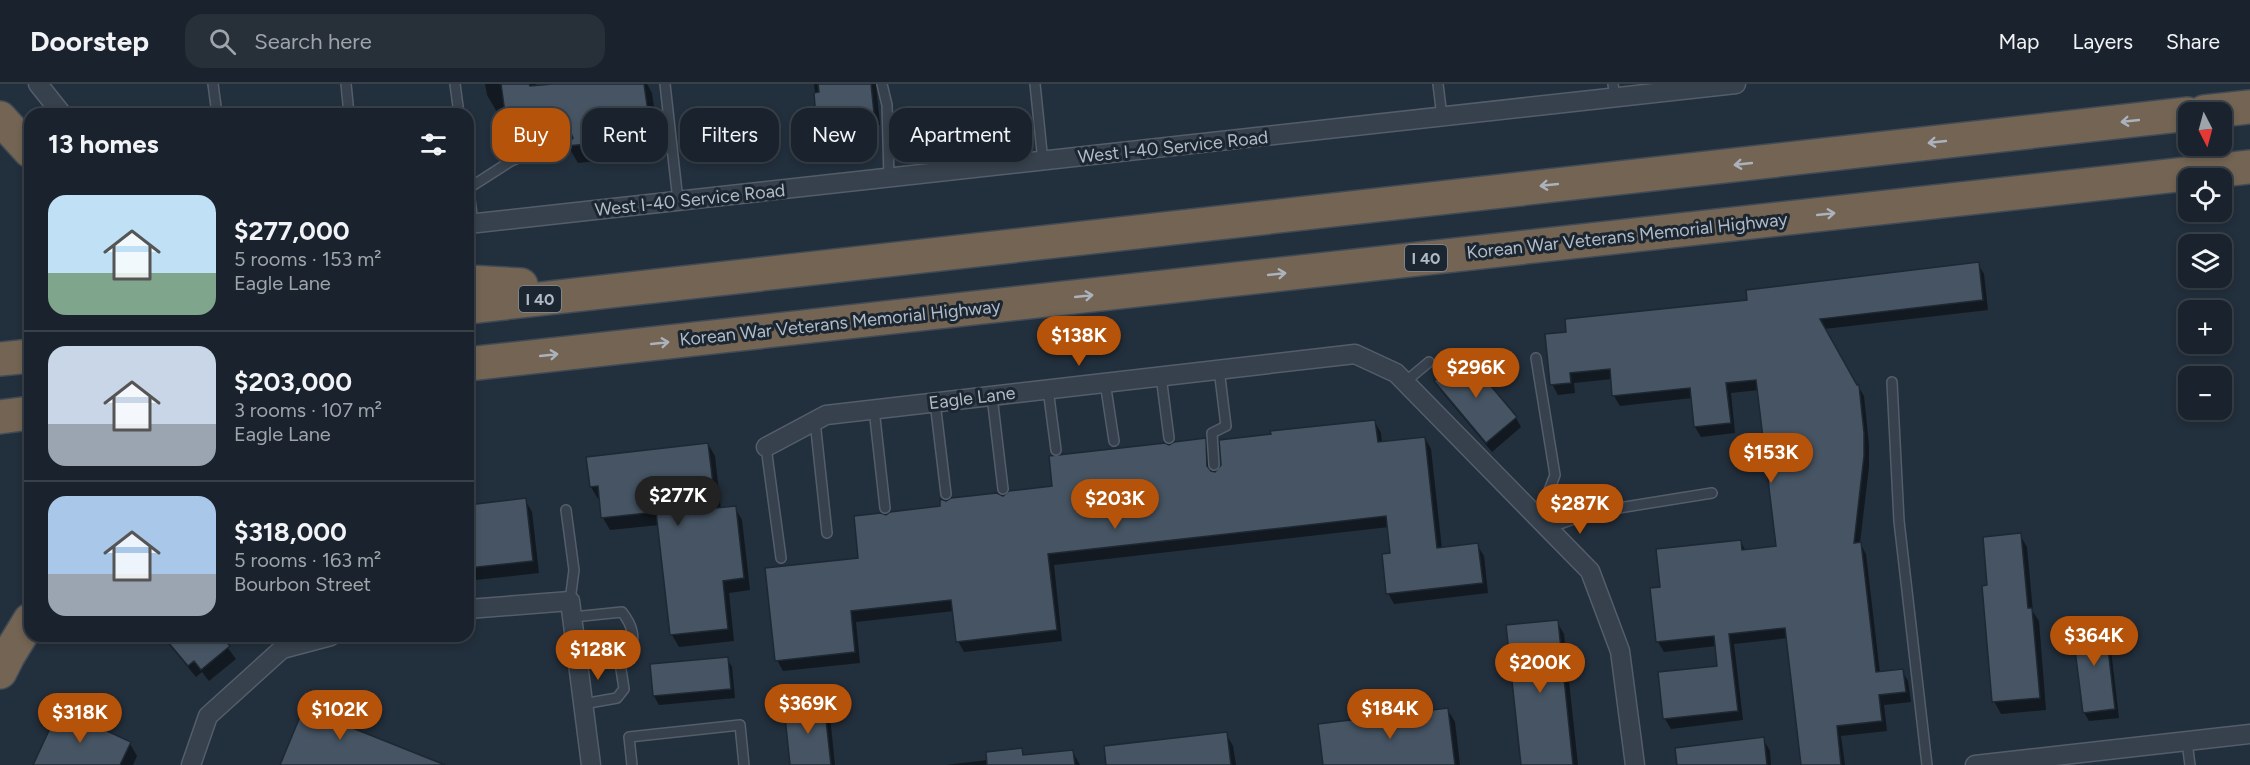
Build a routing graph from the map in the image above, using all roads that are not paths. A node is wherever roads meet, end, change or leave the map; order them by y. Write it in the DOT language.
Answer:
graph roads {
  1 [pos="38,84"];
  2 [pos="213,84"];
  3 [pos="346,84"];
  4 [pos="455,84"];
  5 [pos="665,84"];
  6 [pos="882,84"];
  7 [pos="1035,84"];
  8 [pos="1438,84"];
  9 [pos="1736,84"];
  10 [pos="1614,91"];
  11 [pos="2250,107"];
  12 [pos="57,108"];
  13 [pos="216,108"];
  14 [pos="349,108"];
  15 [pos="458,108"];
  16 [pos="2232,109"];
  17 [pos="2178,115"];
  18 [pos="1442,117"];
  19 [pos="0,118"];
  20 [pos="670,128"];
  21 [pos="24,144"];
  22 [pos="509,162"];
  23 [pos="1044,162"];
  24 [pos="2250,167"];
  25 [pos="889,178"];
  26 [pos="474,183"];
  27 [pos="678,201"];
  28 [pos="474,223"];
  29 [pos="474,282"];
  30 [pos="613,291"];
  31 [pos="474,306"];
  32 [pos="24,357"];
  33 [pos="1536,358"];
  34 [pos="0,359"];
  35 [pos="1430,362"];
  36 [pos="477,364"];
  37 [pos="1219,369"];
  38 [pos="1161,376"];
  39 [pos="1400,377"];
  40 [pos="1105,382"];
  41 [pos="1892,382"];
  42 [pos="1048,389"];
  43 [pos="992,396"];
  44 [pos="935,402"];
  45 [pos="874,410"];
  46 [pos="24,414"];
  47 [pos="0,417"];
  48 [pos="814,421"];
  49 [pos="1169,438"];
  50 [pos="1114,441"];
  51 [pos="766,447"];
  52 [pos="1056,450"];
  53 [pos="1215,465"];
  54 [pos="1003,489"];
  55 [pos="1712,493"];
  56 [pos="946,494"];
  57 [pos="885,508"];
  58 [pos="566,510"];
  59 [pos="1543,524"];
  60 [pos="827,533"];
  61 [pos="781,558"];
  62 [pos="474,609"];
  63 [pos="572,609"];
  64 [pos="24,630"];
  65 [pos="308,642"];
  66 [pos="619,656"];
  67 [pos="578,662"];
  68 [pos="0,672"];
  69 [pos="583,704"];
  70 [pos="2250,734"];
  71 [pos="2187,742"];
  72 [pos="2078,759"];
  73 [pos="2032,762"];
  74 [pos="191,765"];
  75 [pos="591,765"];
  76 [pos="632,765"];
  77 [pos="744,765"];
  78 [pos="1635,765"];
  79 [pos="1927,765"];
  80 [pos="1975,765"];
  81 [pos="2190,765"];
  1 -- 12 [label="street"];
  2 -- 13 [label="lane"];
  3 -- 14 [label="lane"];
  4 -- 15 [label="lane"];
  5 -- 20 [label="lane"];
  6 -- 25 [label="lane"];
  7 -- 23 [label="lane"];
  8 -- 18 [label="lane"];
  9 -- 10 [label="street, West I-40 Service Road"];
  10 -- 18 [label="street, West I-40 Service Road"];
  11 -- 16 [label="highway"];
  17 -- 30 [label="highway, I 40, one-way"];
  18 -- 23 [label="street, West I-40 Service Road"];
  19 -- 21 [label="highway"];
  20 -- 27 [label="lane"];
  22 -- 26 [label="lane"];
  23 -- 25 [label="street, West I-40 Service Road"];
  36 -- 24 [label="highway, Korean War Veterans Memorial Highway / I 40, one-way"];
  25 -- 27 [label="street, West I-40 Service Road"];
  27 -- 28 [label="street, West I-40 Service Road"];
  29 -- 30 [label="highway"];
  30 -- 31 [label="highway, I 40"];
  32 -- 34 [label="highway"];
  33 -- 59 [label="lane"];
  35 -- 39 [label="lane"];
  37 -- 38 [label="street, Eagle Lane"];
  37 -- 39 [label="street, Eagle Lane"];
  37 -- 53 [label="lane"];
  38 -- 40 [label="street, Eagle Lane"];
  38 -- 49 [label="lane"];
  39 -- 59 [label="street"];
  40 -- 42 [label="street, Eagle Lane"];
  40 -- 50 [label="lane"];
  41 -- 79 [label="lane"];
  42 -- 43 [label="street, Eagle Lane"];
  42 -- 52 [label="lane"];
  43 -- 44 [label="street, Eagle Lane"];
  43 -- 54 [label="lane"];
  44 -- 45 [label="street, Eagle Lane"];
  44 -- 56 [label="lane"];
  45 -- 48 [label="street, Eagle Lane"];
  45 -- 57 [label="lane"];
  46 -- 47 [label="highway"];
  48 -- 51 [label="street, Eagle Lane"];
  48 -- 60 [label="lane"];
  51 -- 61 [label="lane"];
  55 -- 59 [label="lane"];
  58 -- 63 [label="lane"];
  59 -- 78 [label="street"];
  62 -- 63 [label="street"];
  63 -- 66 [label="lane"];
  63 -- 67 [label="street"];
  64 -- 68 [label="highway"];
  65 -- 74 [label="street"];
  66 -- 67 [label="lane"];
  66 -- 69 [label="lane"];
  67 -- 69 [label="street"];
  69 -- 75 [label="street"];
  70 -- 71 [label="street"];
  71 -- 72 [label="street"];
  71 -- 81 [label="lane"];
  72 -- 73 [label="street"];
  73 -- 80 [label="street"];
  76 -- 77 [label="lane"];
}
